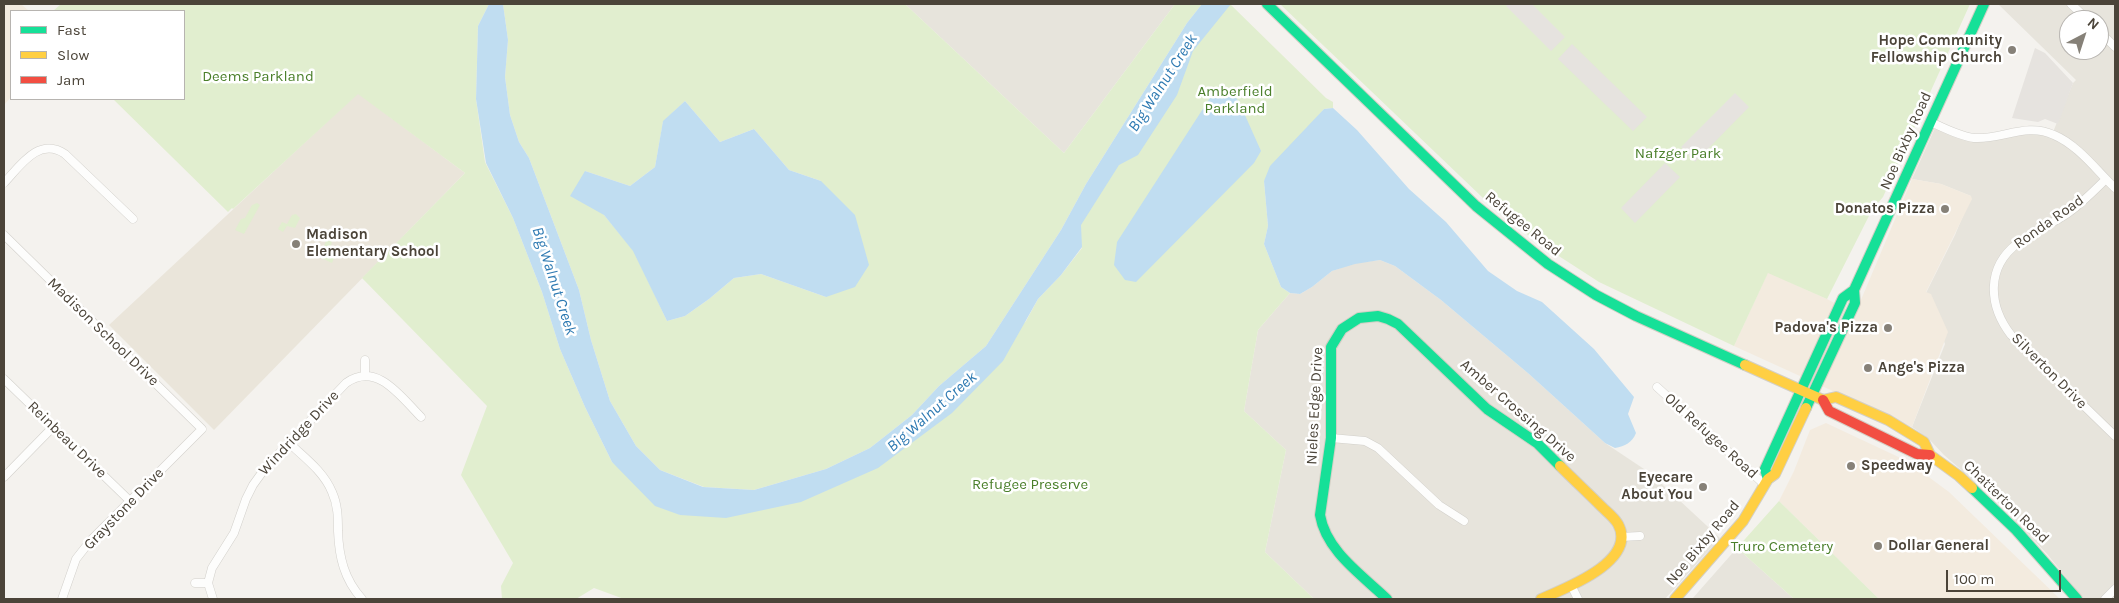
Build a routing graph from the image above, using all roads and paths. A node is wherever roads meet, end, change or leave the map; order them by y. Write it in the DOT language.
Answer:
graph roads {
  1 [pos="1984,4"];
  2 [pos="1268,6"];
  3 [pos="1931,122"];
  4 [pos="2106,179"];
  5 [pos="4,183"];
  6 [pos="2115,188"];
  7 [pos="133,219"];
  8 [pos="4,235"];
  9 [pos="1854,290"];
  10 [pos="1994,299"];
  11 [pos="1357,318"];
  12 [pos="366,360"];
  13 [pos="365,376"];
  14 [pos="4,379"];
  15 [pos="1657,387"];
  16 [pos="1800,390"];
  17 [pos="1812,396"];
  18 [pos="1822,400"];
  19 [pos="422,417"];
  20 [pos="53,427"];
  21 [pos="202,429"];
  22 [pos="2115,436"];
  23 [pos="1331,438"];
  24 [pos="289,443"];
  25 [pos="1930,454"];
  26 [pos="4,477"];
  27 [pos="1766,482"];
  28 [pos="130,502"];
  29 [pos="1464,521"];
  30 [pos="1621,536"];
  31 [pos="1640,536"];
  32 [pos="195,583"];
  33 [pos="208,583"];
  34 [pos="1571,585"];
  35 [pos="2115,589"];
  36 [pos="62,599"];
  37 [pos="213,599"];
  38 [pos="362,599"];
  39 [pos="1387,599"];
  40 [pos="1541,599"];
  41 [pos="1578,599"];
  42 [pos="1675,599"];
  43 [pos="2077,599"];
  44 [pos="2105,599"];
  1 -- 3 [label="street, Noe Bixby Road"];
  2 -- 16 [label="street, Refugee Road"];
  3 -- 4 [label="street"];
  3 -- 9 [label="street, Noe Bixby Road"];
  4 -- 6 [label="street"];
  4 -- 10 [label="street, Ronda Road"];
  5 -- 7 [label="street"];
  8 -- 21 [label="street, Madison School Drive"];
  9 -- 16 [label="street, Noe Bixby Road"];
  9 -- 17 [label="street, Noe Bixby Road"];
  10 -- 22 [label="street, Silverton Drive"];
  11 -- 23 [label="street, Nieles Edge Drive"];
  11 -- 30 [label="street, Amber Crossing Drive"];
  12 -- 13 [label="street"];
  13 -- 19 [label="street"];
  13 -- 24 [label="street, Windridge Drive"];
  14 -- 20 [label="street, Reinbeau Drive"];
  15 -- 27 [label="street, Old Refugee Road"];
  16 -- 17 [label="street, Refugee Road"];
  16 -- 27 [label="street, Noe Bixby Road"];
  17 -- 18 [label="street, Chatterton Road"];
  17 -- 27 [label="street, Noe Bixby Road"];
  18 -- 25 [label="street, Chatterton Road"];
  18 -- 25 [label="street, Chatterton Road"];
  20 -- 26 [label="street"];
  20 -- 28 [label="street, Reinbeau Drive"];
  21 -- 28 [label="street, Graystone Drive"];
  23 -- 29 [label="street"];
  23 -- 39 [label="street, Nieles Edge Drive"];
  24 -- 33 [label="street, Windridge Drive"];
  24 -- 38 [label="street"];
  25 -- 43 [label="street, Chatterton Road"];
  27 -- 42 [label="street, Noe Bixby Road"];
  28 -- 36 [label="street, Graystone Drive"];
  30 -- 31 [label="street"];
  30 -- 34 [label="street"];
  32 -- 33 [label="street"];
  33 -- 37 [label="street"];
  34 -- 40 [label="street"];
  34 -- 41 [label="street"];
  35 -- 44 [label="street"];
}
